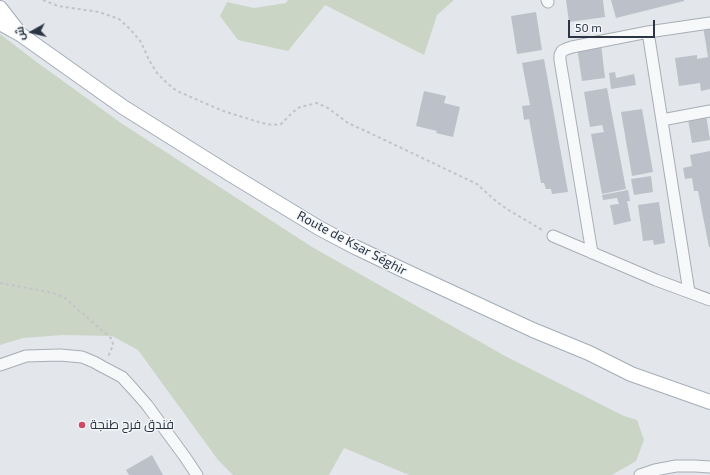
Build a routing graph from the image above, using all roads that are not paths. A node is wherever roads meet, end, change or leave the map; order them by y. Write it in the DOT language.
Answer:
graph roads {
  1 [pos="0,8"];
  2 [pos="0,23"];
  3 [pos="710,23"];
  4 [pos="648,32"];
  5 [pos="20,34"];
  6 [pos="710,111"];
  7 [pos="662,120"];
  8 [pos="554,236"];
  9 [pos="592,253"];
  10 [pos="689,292"];
  11 [pos="710,300"];
  12 [pos="0,364"];
  13 [pos="710,402"];
  14 [pos="710,468"];
  15 [pos="197,475"];
  16 [pos="640,475"];
  1 -- 5 [label="main road, Route de Ksar Séghir"];
  2 -- 5 [label="main road, Route de Ksar Séghir"];
  3 -- 4 [label="street"];
  4 -- 7 [label="street"];
  4 -- 9 [label="street"];
  5 -- 13 [label="main road, Route de Ksar Séghir"];
  6 -- 7 [label="street"];
  7 -- 10 [label="street"];
  8 -- 9 [label="street"];
  9 -- 10 [label="street"];
  10 -- 11 [label="street"];
  12 -- 15 [label="street"];
  14 -- 16 [label="street"];
}
